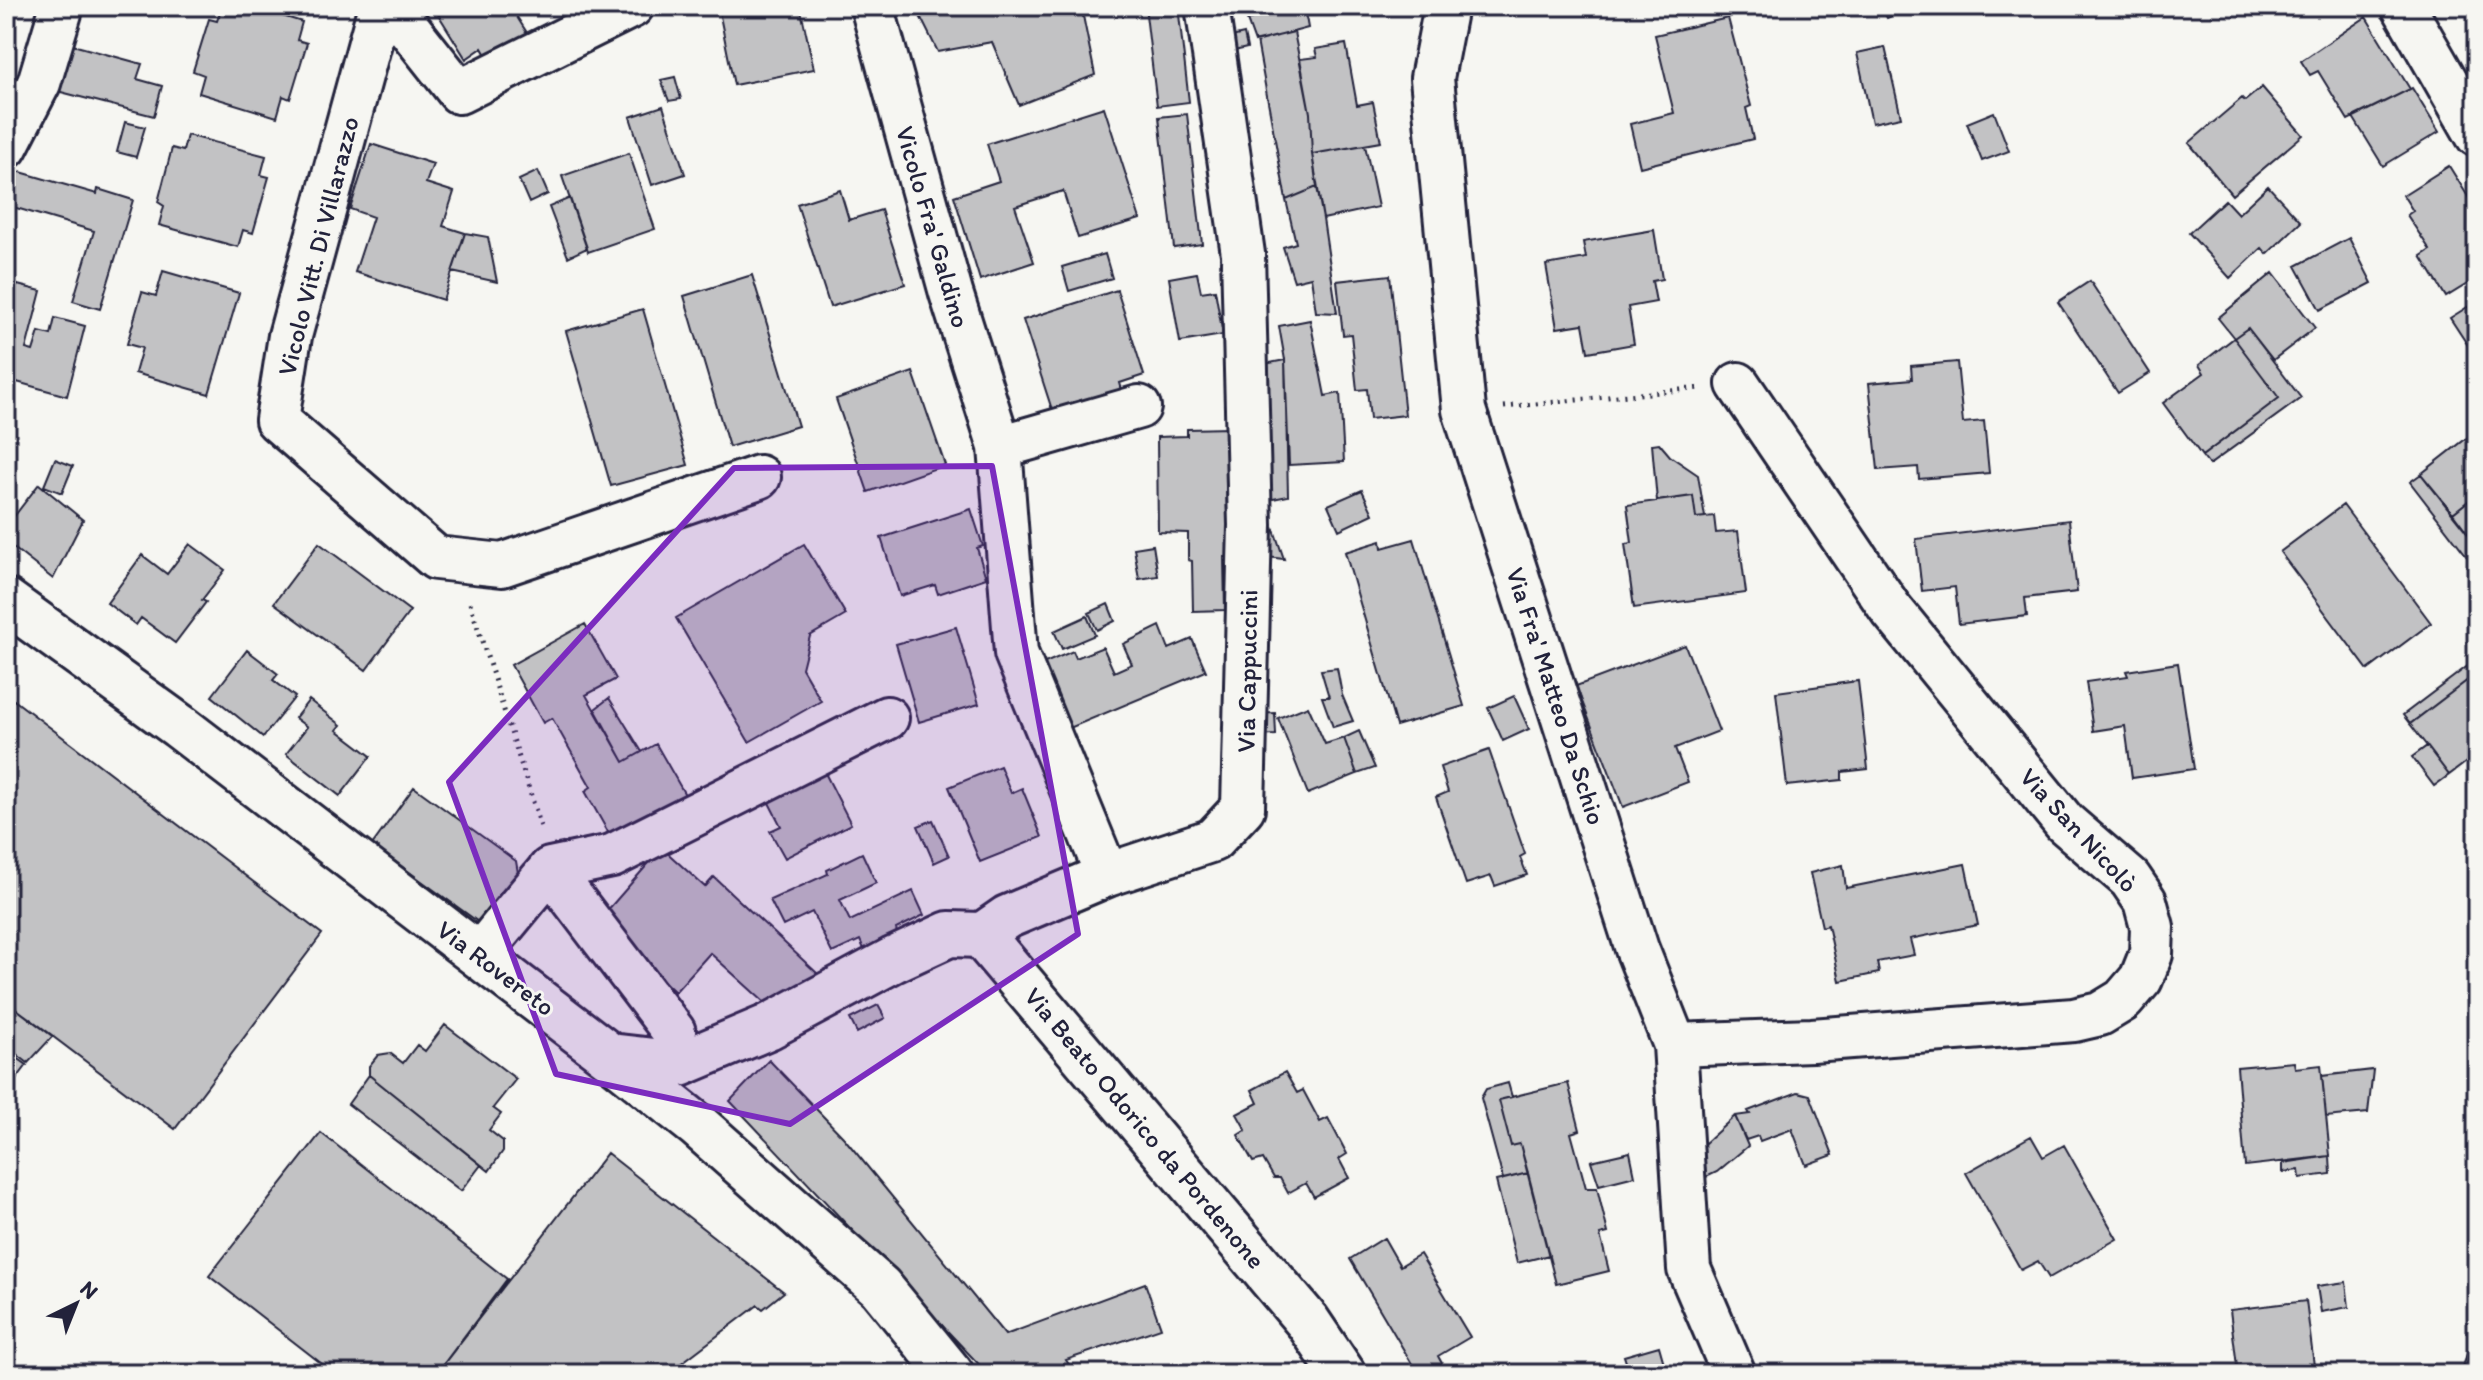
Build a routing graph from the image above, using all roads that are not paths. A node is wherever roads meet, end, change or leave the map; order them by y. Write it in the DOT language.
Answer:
graph roads {
  1 [pos="62,6"];
  2 [pos="380,6"];
  3 [pos="391,6"];
  4 [pos="632,6"];
  5 [pos="872,6"];
  6 [pos="1207,6"];
  7 [pos="1446,6"];
  8 [pos="2403,6"];
  9 [pos="2477,135"];
  10 [pos="6,147"];
  11 [pos="1738,384"];
  12 [pos="1139,407"];
  13 [pos="1000,447"];
  14 [pos="759,477"];
  15 [pos="6,601"];
  16 [pos="887,718"];
  17 [pos="550,869"];
  18 [pos="1107,875"];
  19 [pos="981,935"];
  20 [pos="479,955"];
  21 [pos="768,1027"];
  22 [pos="1675,1045"];
  23 [pos="610,1056"];
  24 [pos="680,1064"];
  25 [pos="698,1126"];
  26 [pos="1308,1322"];
  27 [pos="951,1374"];
  28 [pos="1305,1374"];
  29 [pos="1343,1374"];
  30 [pos="1734,1374"];
  1 -- 10 [label="street"];
  2 -- 14 [label="street, Vicolo Vitt. Di Villarazzo"];
  3 -- 4 [label="street"];
  5 -- 13 [label="street, Vicolo Fra' Galdino"];
  6 -- 18 [label="street, Via Cappuccini"];
  7 -- 22 [label="street, Via Fra' Matteo Da Schio"];
  8 -- 9 [label="street"];
  11 -- 22 [label="street, Via San Nicolò"];
  12 -- 13 [label="street"];
  13 -- 18 [label="street, Vicolo Fra' Galdino"];
  15 -- 20 [label="street, Via Rovereto"];
  16 -- 17 [label="street"];
  17 -- 20 [label="street"];
  17 -- 24 [label="street"];
  18 -- 19 [label="street, Via Cappuccini"];
  19 -- 21 [label="street, Via Cappuccini"];
  19 -- 26 [label="street, Via Beato Odorico da Pordenone"];
  20 -- 23 [label="street, Via Rovereto"];
  21 -- 24 [label="street, Via Cappuccini"];
  21 -- 25 [label="street, Via Cappuccini"];
  22 -- 30 [label="street, Via Fra' Matteo Da Schio"];
  23 -- 24 [label="street, Via Cappuccini"];
  23 -- 25 [label="street, Via Rovereto"];
  25 -- 27 [label="street, Via Rovereto"];
  26 -- 28 [label="street"];
  26 -- 29 [label="street, Via Beato Odorico da Pordenone"];
}
